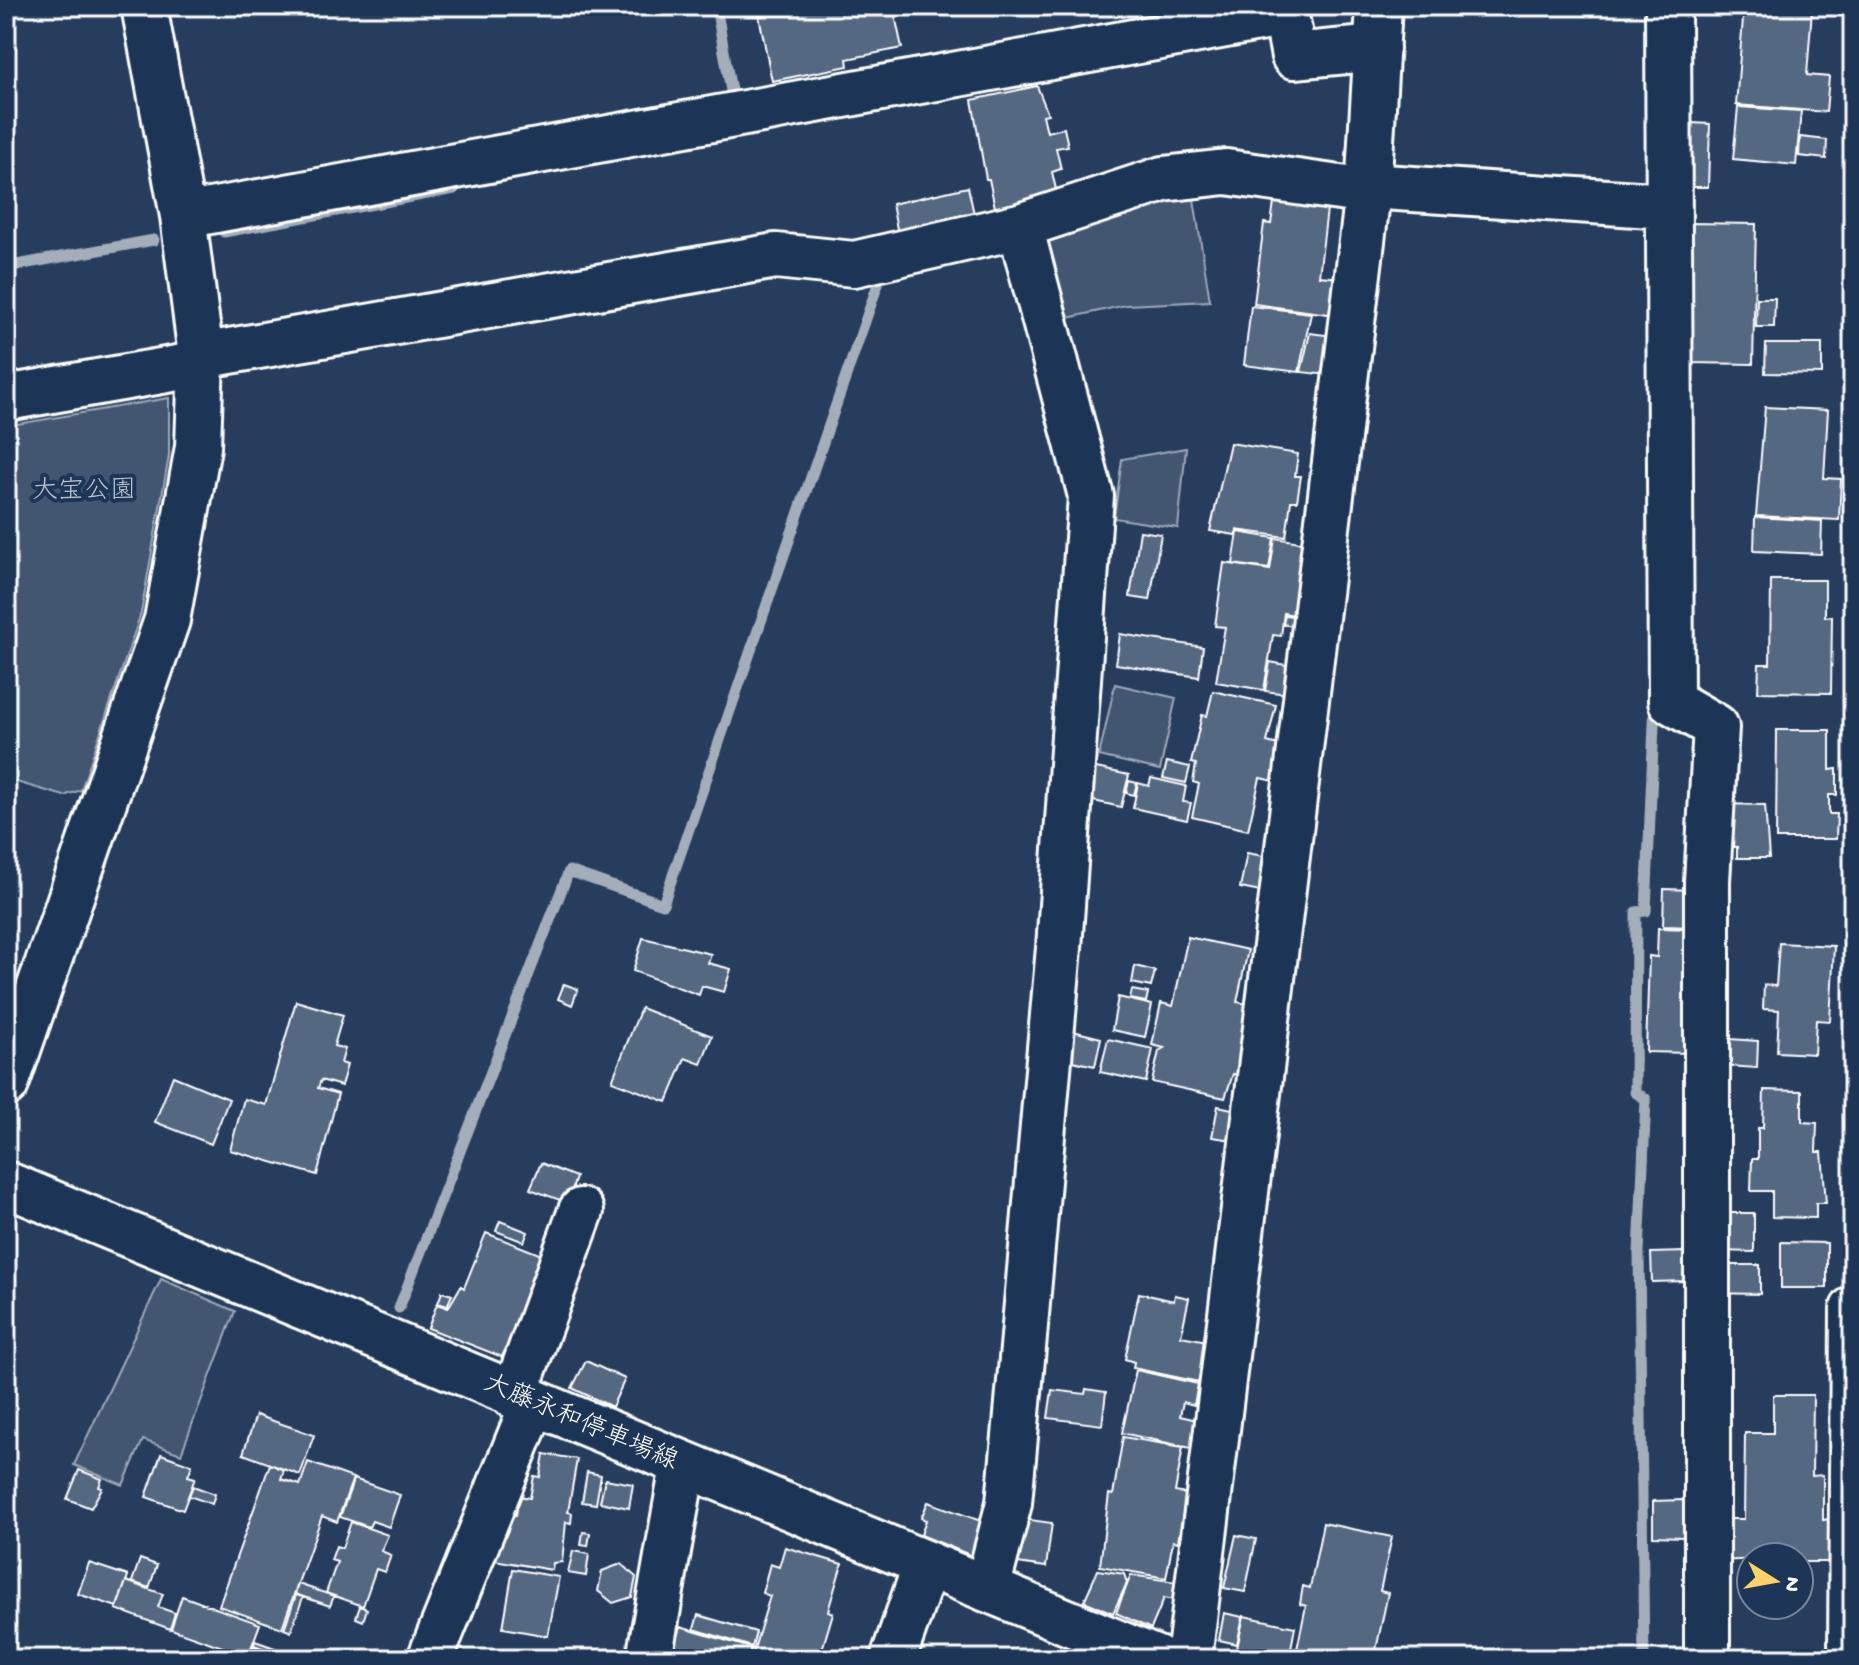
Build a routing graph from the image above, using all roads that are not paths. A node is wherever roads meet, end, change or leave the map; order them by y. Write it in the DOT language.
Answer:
graph roads {
  1 [pos="144,6"];
  2 [pos="1668,6"];
  3 [pos="1285,10"];
  4 [pos="1378,27"];
  5 [pos="1368,189"];
  6 [pos="1667,206"];
  7 [pos="183,216"];
  8 [pos="1020,226"];
  9 [pos="201,360"];
  10 [pos="6,398"];
  11 [pos="6,1084"];
  12 [pos="6,1184"];
  13 [pos="581,1211"];
  14 [pos="1853,1309"];
  15 [pos="524,1400"];
  16 [pos="683,1466"];
  17 [pos="926,1564"];
  18 [pos="987,1589"];
  19 [pos="430,1659"];
  20 [pos="649,1659"];
  21 [pos="893,1659"];
  22 [pos="1157,1659"];
  23 [pos="1189,1659"];
  24 [pos="1707,1659"];
  25 [pos="1851,1659"];
  1 -- 7 [label="street"];
  2 -- 6 [label="street"];
  3 -- 4 [label="street"];
  3 -- 7 [label="street"];
  4 -- 5 [label="street"];
  5 -- 6 [label="street"];
  5 -- 8 [label="street"];
  5 -- 23 [label="street"];
  6 -- 24 [label="street"];
  7 -- 9 [label="street"];
  8 -- 9 [label="street"];
  8 -- 18 [label="street"];
  9 -- 10 [label="street"];
  9 -- 11 [label="street"];
  12 -- 15 [label="street, 大藤永和停車場線"];
  13 -- 15 [label="street"];
  14 -- 25 [label="street"];
  15 -- 16 [label="street, 大藤永和停車場線"];
  15 -- 19 [label="street"];
  16 -- 17 [label="street, 大藤永和停車場線"];
  16 -- 20 [label="street"];
  17 -- 18 [label="street, 大藤永和停車場線"];
  17 -- 21 [label="street"];
  18 -- 22 [label="street, 大藤永和停車場線"];
}
